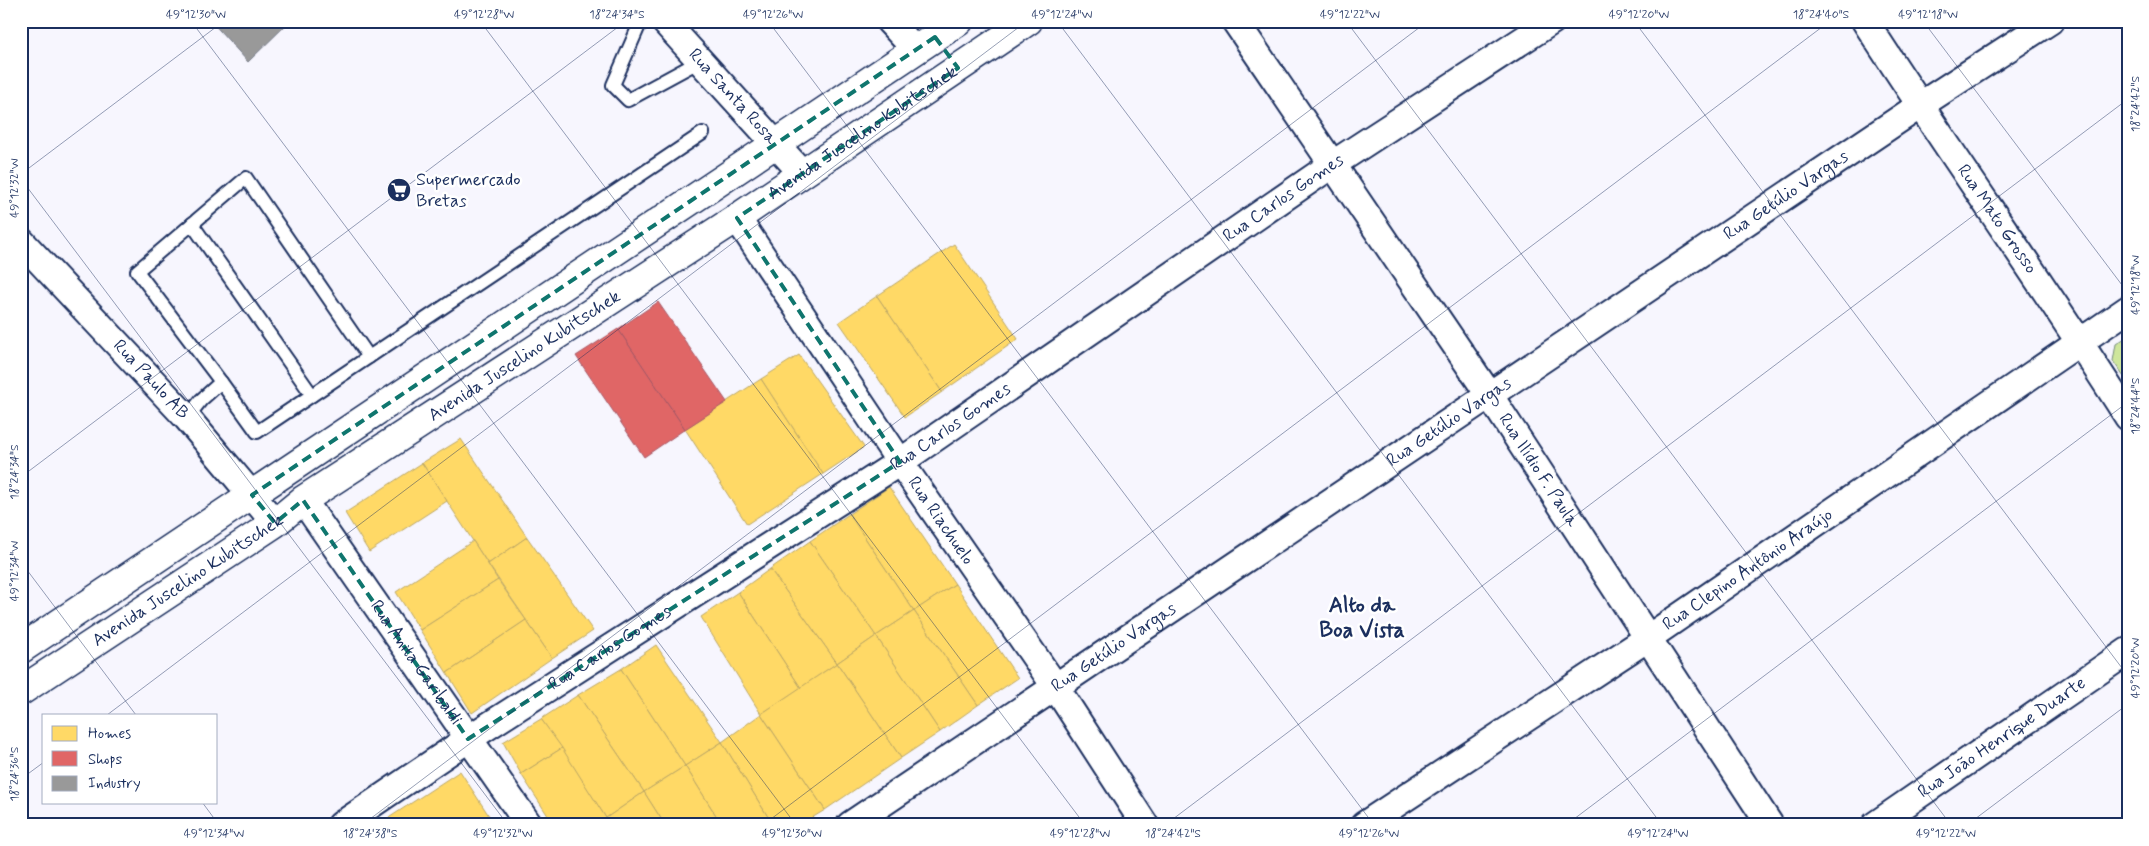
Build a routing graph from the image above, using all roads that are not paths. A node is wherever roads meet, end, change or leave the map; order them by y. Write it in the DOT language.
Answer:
graph roads {
  1 [pos="641,21"];
  2 [pos="664,21"];
  3 [pos="890,21"];
  4 [pos="959,21"];
  5 [pos="1028,21"];
  6 [pos="1235,21"];
  7 [pos="1552,21"];
  8 [pos="1865,21"];
  9 [pos="2050,21"];
  10 [pos="925,43"];
  11 [pos="700,60"];
  12 [pos="958,68"];
  13 [pos="1919,106"];
  14 [pos="703,133"];
  15 [pos="775,144"];
  16 [pos="1334,164"];
  17 [pos="802,173"];
  18 [pos="737,218"];
  19 [pos="192,224"];
  20 [pos="21,241"];
  21 [pos="2128,309"];
  22 [pos="2080,341"];
  23 [pos="369,357"];
  24 [pos="221,382"];
  25 [pos="312,395"];
  26 [pos="1490,396"];
  27 [pos="2128,417"];
  28 [pos="187,418"];
  29 [pos="900,462"];
  30 [pos="252,495"];
  31 [pos="304,500"];
  32 [pos="275,523"];
  33 [pos="1648,638"];
  34 [pos="21,649"];
  35 [pos="2128,651"];
  36 [pos="25,682"];
  37 [pos="1055,686"];
  38 [pos="468,739"];
  39 [pos="342,825"];
  40 [pos="529,825"];
  41 [pos="850,825"];
  42 [pos="1145,825"];
  43 [pos="1364,825"];
  44 [pos="1770,825"];
  45 [pos="1876,825"];
  1 -- 11 [label="lane"];
  2 -- 11 [label="street, Rua Santa Rosa"];
  3 -- 10 [label="street"];
  4 -- 10 [label="street, Avenida Juscelino Kubitschek"];
  5 -- 12 [label="street, Avenida Juscelino Kubitschek"];
  6 -- 16 [label="street, Rua Ilídio F. Paula"];
  7 -- 16 [label="street, Rua Carlos Gomes"];
  8 -- 13 [label="street, Rua Mato Grosso"];
  9 -- 13 [label="street, Rua Getúlio Vargas"];
  10 -- 12 [label="street"];
  10 -- 15 [label="street, Avenida Juscelino Kubitschek"];
  11 -- 15 [label="street, Rua Santa Rosa"];
  12 -- 17 [label="street, Avenida Juscelino Kubitschek"];
  13 -- 22 [label="street, Rua Mato Grosso"];
  13 -- 26 [label="street, Rua Getúlio Vargas"];
  14 -- 23 [label="lane"];
  15 -- 17 [label="street, Rua Santa Rosa"];
  15 -- 30 [label="street, Avenida Juscelino Kubitschek"];
  16 -- 26 [label="street, Rua Ilídio F. Paula"];
  16 -- 29 [label="street, Rua Carlos Gomes"];
  17 -- 18 [label="street, Avenida Juscelino Kubitschek"];
  18 -- 29 [label="street, Rua Riachuelo"];
  18 -- 31 [label="street, Avenida Juscelino Kubitschek"];
  19 -- 23 [label="lane"];
  19 -- 24 [label="lane"];
  19 -- 25 [label="lane"];
  20 -- 28 [label="street, Rua Paulo AB"];
  21 -- 22 [label="street, Rua Clepino Antônio Araújo"];
  22 -- 27 [label="street, Rua Mato Grosso"];
  22 -- 33 [label="street, Rua Clepino Antônio Araújo"];
  23 -- 25 [label="lane"];
  24 -- 25 [label="lane"];
  24 -- 28 [label="lane"];
  26 -- 33 [label="street, Rua Ilídio F. Paula"];
  26 -- 37 [label="street, Rua Getúlio Vargas"];
  28 -- 30 [label="street, Rua Paulo AB"];
  29 -- 37 [label="street, Rua Riachuelo"];
  29 -- 38 [label="street, Rua Carlos Gomes"];
  30 -- 32 [label="street, Rua Paulo AB"];
  30 -- 34 [label="street, Avenida Juscelino Kubitschek"];
  31 -- 32 [label="street, Avenida Juscelino Kubitschek"];
  31 -- 38 [label="street, Rua Anita Garibaldi"];
  32 -- 36 [label="street, Avenida Juscelino Kubitschek"];
  33 -- 43 [label="street, Rua Clepino Antônio Araújo"];
  33 -- 44 [label="street, Rua Ilídio F. Paula"];
  35 -- 45 [label="street, Rua João Henrique Duarte"];
  37 -- 41 [label="street, Rua Getúlio Vargas"];
  37 -- 42 [label="street, Rua Riachuelo"];
  38 -- 39 [label="street, Rua Carlos Gomes"];
  38 -- 40 [label="street, Rua Anita Garibaldi"];
}
